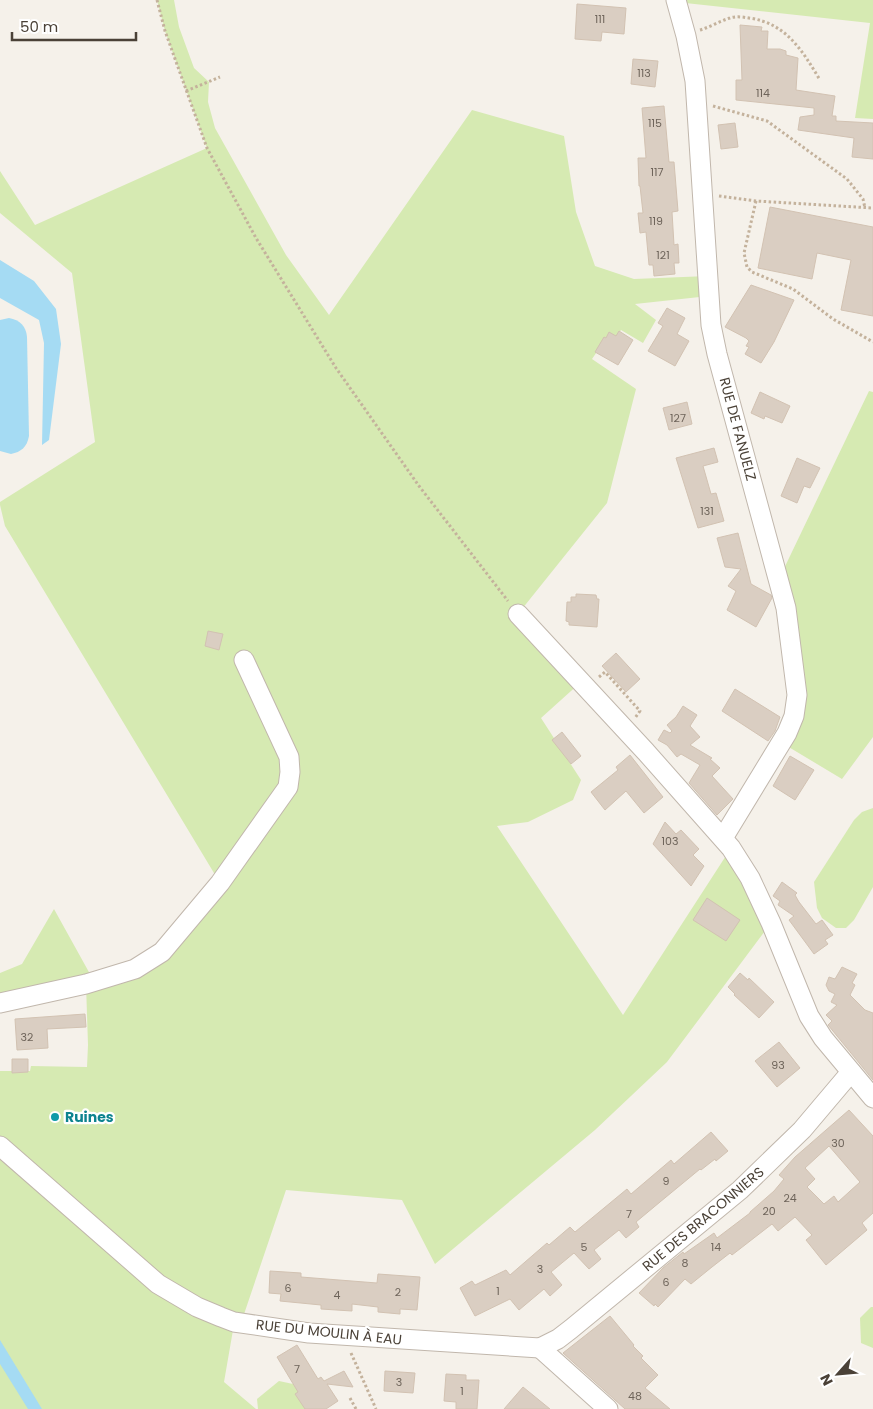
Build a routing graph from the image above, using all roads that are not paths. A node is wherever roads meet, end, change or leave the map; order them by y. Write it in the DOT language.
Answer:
graph roads {
  1 [pos="676,0"];
  2 [pos="518,614"];
  3 [pos="244,660"];
  4 [pos="723,838"];
  5 [pos="0,1003"];
  6 [pos="851,1072"];
  7 [pos="873,1098"];
  8 [pos="0,1146"];
  9 [pos="540,1348"];
  10 [pos="608,1409"];
  1 -- 4 [label="street, RUE DE FANUELZ"];
  2 -- 4 [label="street"];
  3 -- 5 [label="street"];
  4 -- 6 [label="street"];
  6 -- 7 [label="street"];
  6 -- 9 [label="street, RUE DES BRACONNIERS"];
  8 -- 9 [label="street, RUE DU MOULIN À EAU"];
  9 -- 10 [label="street"];
}
